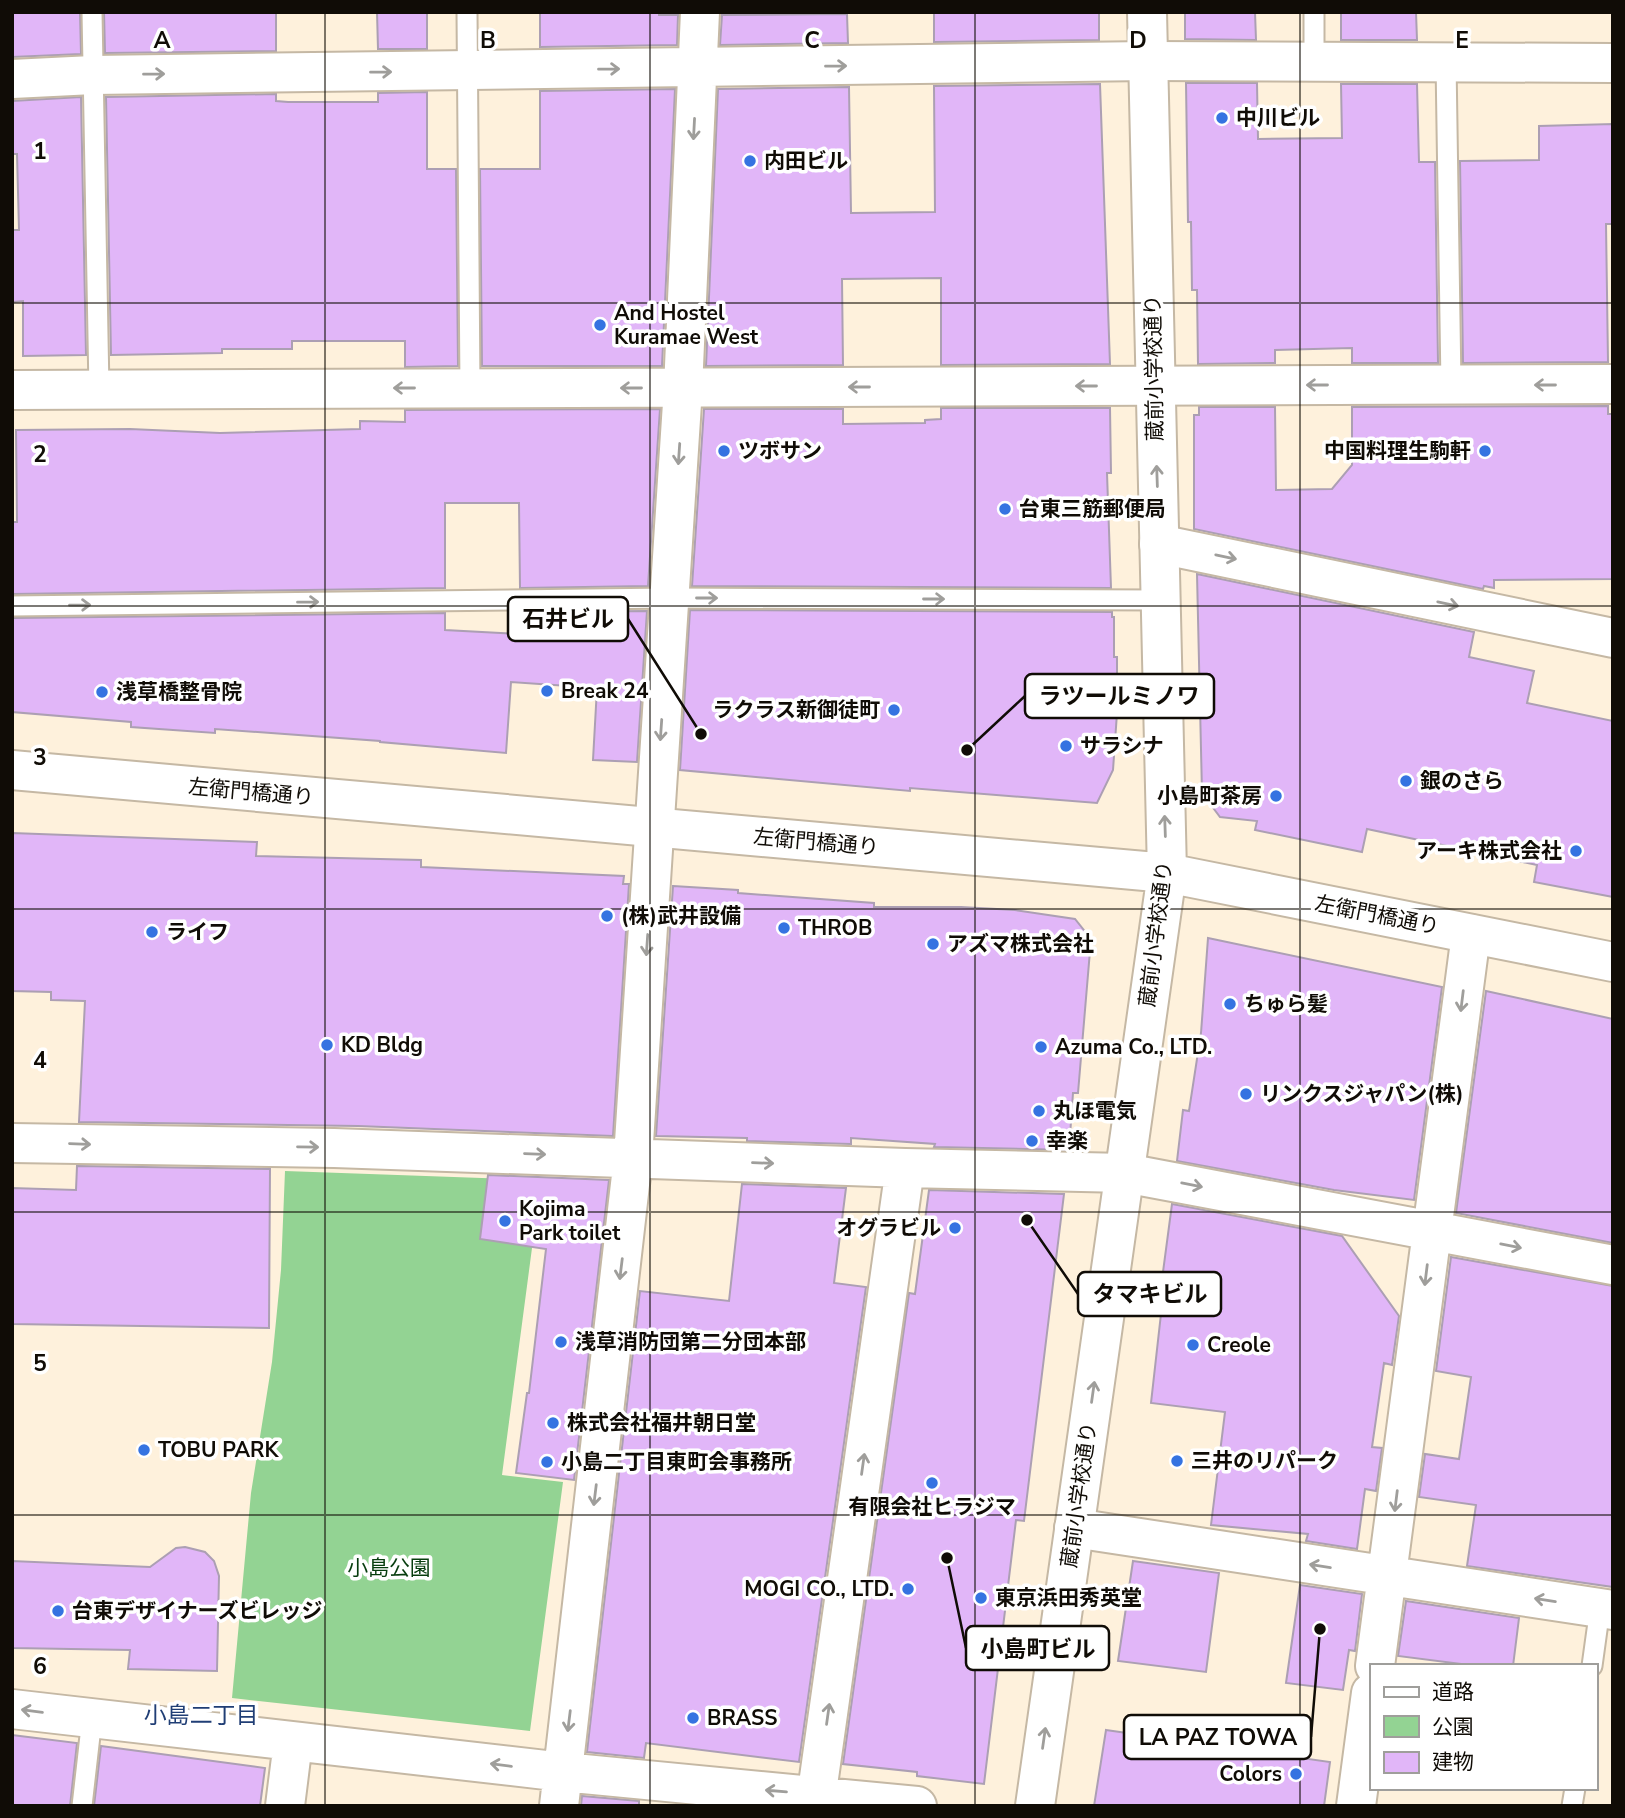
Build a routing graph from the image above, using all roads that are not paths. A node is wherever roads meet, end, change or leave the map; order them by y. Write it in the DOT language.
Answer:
graph roads {
  1 [pos="92,12"];
  2 [pos="467,12"];
  3 [pos="700,12"];
  4 [pos="1147,12"];
  5 [pos="1314,12"];
  6 [pos="1148,61"];
  7 [pos="1314,62"];
  8 [pos="1446,62"];
  9 [pos="1613,63"];
  10 [pos="697,69"];
  11 [pos="467,71"];
  12 [pos="93,75"];
  13 [pos="12,79"];
  14 [pos="1613,384"];
  15 [pos="1154,385"];
  16 [pos="1451,385"];
  17 [pos="470,388"];
  18 [pos="683,388"];
  19 [pos="12,390"];
  20 [pos="99,390"];
  21 [pos="1159,544"];
  22 [pos="670,598"];
  23 [pos="1160,600"];
  24 [pos="12,606"];
  25 [pos="1613,638"];
  26 [pos="12,770"];
  27 [pos="655,828"];
  28 [pos="1167,873"];
  29 [pos="1471,934"];
  30 [pos="1613,962"];
  31 [pos="12,1143"];
  32 [pos="633,1158"];
  33 [pos="905,1168"];
  34 [pos="1125,1173"];
  35 [pos="1432,1231"];
  36 [pos="1613,1265"];
  37 [pos="1074,1528"];
  38 [pos="1387,1576"];
  39 [pos="1606,1609"];
  40 [pos="1375,1664"];
  41 [pos="1592,1664"];
  42 [pos="1370,1701"];
  43 [pos="12,1709"];
  44 [pos="92,1718"];
  45 [pos="293,1742"];
  46 [pos="561,1789"];
  47 [pos="815,1800"];
  48 [pos="82,1806"];
  49 [pos="285,1806"];
  50 [pos="918,1806"];
  51 [pos="1035,1806"];
  52 [pos="1356,1806"];
  1 -- 12 [label="lane"];
  2 -- 11 [label="lane"];
  3 -- 10 [label="street"];
  4 -- 6 [label="street, 蔵前小学校通り"];
  5 -- 7 [label="lane"];
  6 -- 7 [label="street"];
  10 -- 6 [label="street, one-way"];
  6 -- 15 [label="street, 蔵前小学校通り"];
  7 -- 8 [label="street"];
  8 -- 9 [label="street"];
  8 -- 16 [label="lane"];
  11 -- 10 [label="street, one-way"];
  10 -- 18 [label="street, one-way"];
  12 -- 11 [label="street, one-way"];
  11 -- 17 [label="lane"];
  12 -- 13 [label="street"];
  12 -- 20 [label="lane"];
  14 -- 16 [label="street, one-way"];
  16 -- 15 [label="street, one-way"];
  15 -- 18 [label="street, one-way"];
  21 -- 15 [label="street, 蔵前小学校通り, one-way"];
  18 -- 17 [label="street, one-way"];
  17 -- 20 [label="street, one-way"];
  18 -- 22 [label="street, one-way"];
  19 -- 20 [label="street"];
  21 -- 23 [label="street, 蔵前小学校通り"];
  21 -- 25 [label="street, one-way"];
  22 -- 23 [label="lane, one-way"];
  24 -- 22 [label="lane, one-way"];
  22 -- 27 [label="street, one-way"];
  28 -- 23 [label="street, 蔵前小学校通り, one-way"];
  26 -- 27 [label="street, 左衛門橋通り"];
  27 -- 28 [label="street, 左衛門橋通り"];
  27 -- 32 [label="street, one-way"];
  28 -- 29 [label="street, 左衛門橋通り"];
  28 -- 34 [label="street, 蔵前小学校通り"];
  29 -- 30 [label="street, 左衛門橋通り"];
  29 -- 35 [label="street, one-way"];
  31 -- 32 [label="street, one-way"];
  32 -- 33 [label="street, one-way"];
  32 -- 46 [label="street, one-way"];
  33 -- 34 [label="street"];
  47 -- 33 [label="street, one-way"];
  34 -- 35 [label="street, one-way"];
  37 -- 34 [label="street, 蔵前小学校通り, one-way"];
  35 -- 36 [label="street, one-way"];
  35 -- 38 [label="street, one-way"];
  38 -- 37 [label="street, one-way"];
  51 -- 37 [label="street, 蔵前小学校通り, one-way"];
  39 -- 38 [label="street, one-way"];
  38 -- 40 [label="street"];
  39 -- 41 [label="lane"];
  42 -- 52 [label="street"];
  44 -- 43 [label="street, one-way"];
  44 -- 45 [label="street"];
  44 -- 48 [label="lane"];
  46 -- 45 [label="street, one-way"];
  45 -- 49 [label="street"];
  47 -- 46 [label="street, one-way"];
  47 -- 50 [label="street"];
}
